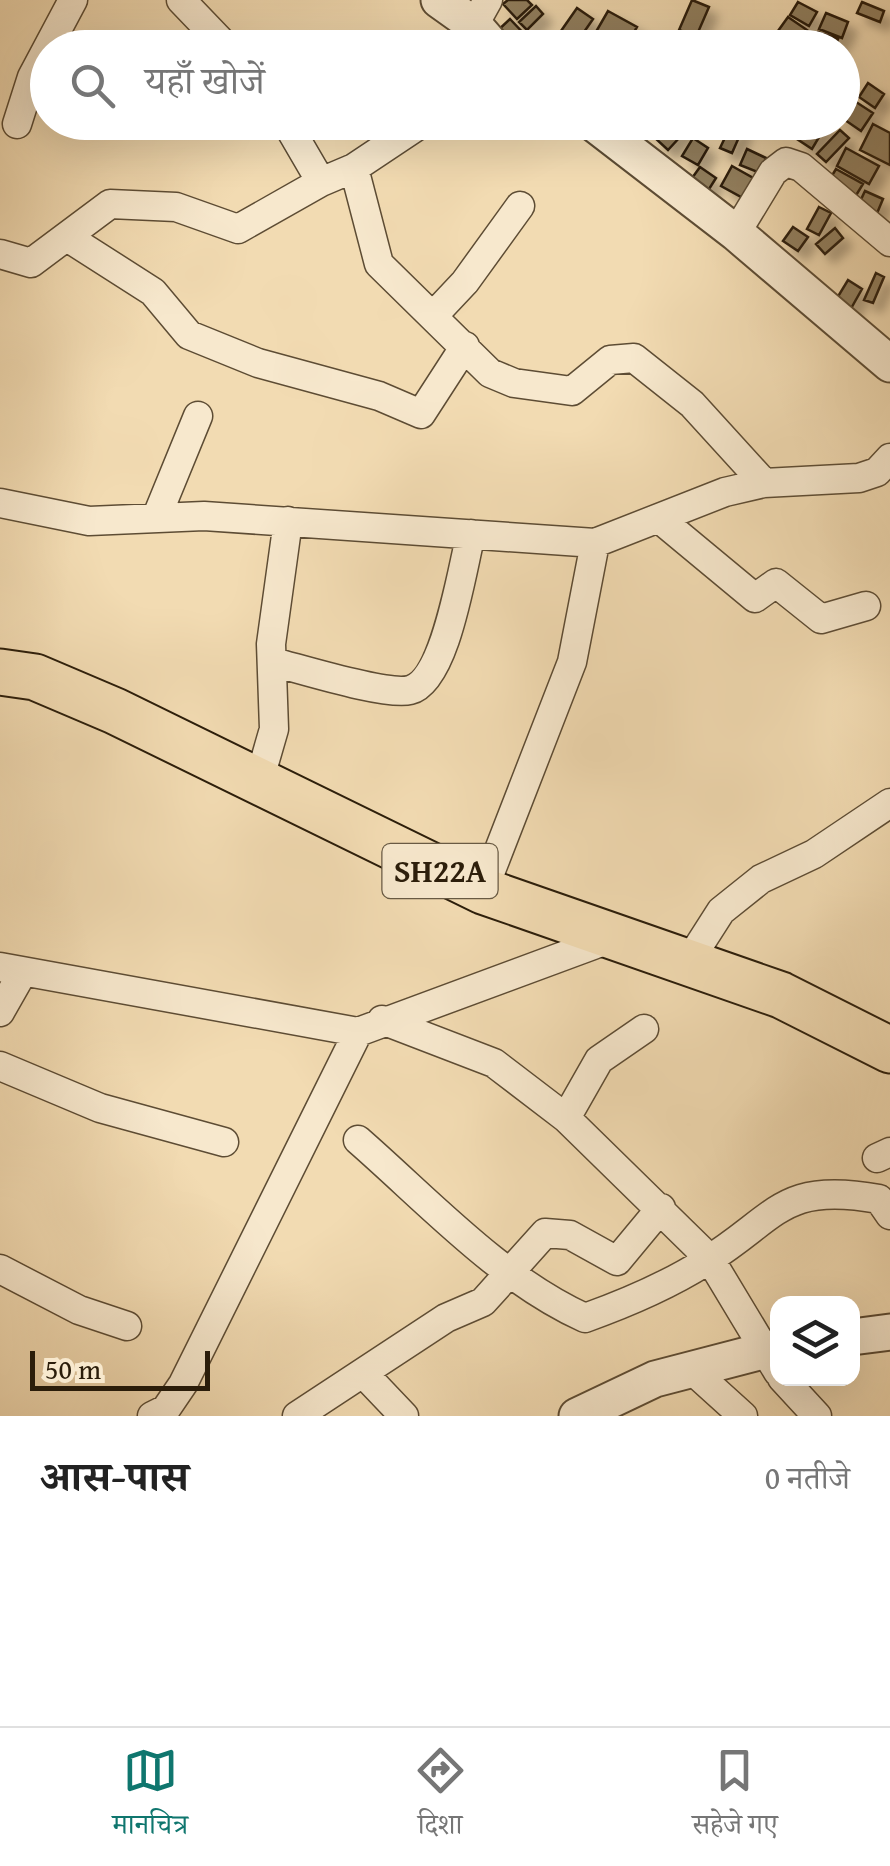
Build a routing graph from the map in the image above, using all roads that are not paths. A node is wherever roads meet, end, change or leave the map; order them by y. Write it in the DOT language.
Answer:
graph roads {
  1 [pos="73,0"];
  2 [pos="181,0"];
  3 [pos="439,0"];
  4 [pos="57,30"];
  5 [pos="209,30"];
  6 [pos="483,30"];
  7 [pos="30,83"];
  8 [pos="16,124"];
  9 [pos="297,140"];
  10 [pos="396,140"];
  11 [pos="615,140"];
  12 [pos="354,168"];
  13 [pos="322,182"];
  14 [pos="520,206"];
  15 [pos="736,233"];
  16 [pos="67,236"];
  17 [pos="890,242"];
  18 [pos="0,254"];
  19 [pos="434,316"];
  20 [pos="465,346"];
  21 [pos="890,364"];
  22 [pos="198,416"];
  23 [pos="890,458"];
  24 [pos="764,484"];
  25 [pos="0,503"];
  26 [pos="157,516"];
  27 [pos="661,520"];
  28 [pos="288,521"];
  29 [pos="470,534"];
  30 [pos="595,544"];
  31 [pos="866,606"];
  32 [pos="273,662"];
  33 [pos="0,672"];
  34 [pos="259,781"];
  35 [pos="890,802"];
  36 [pos="482,891"];
  37 [pos="612,938"];
  38 [pos="689,961"];
  39 [pos="10,971"];
  40 [pos="0,1012"];
  41 [pos="370,1026"];
  42 [pos="644,1029"];
  43 [pos="890,1050"];
  44 [pos="0,1066"];
  45 [pos="566,1118"];
  46 [pos="358,1140"];
  47 [pos="224,1142"];
  48 [pos="661,1208"];
  49 [pos="890,1215"];
  50 [pos="710,1259"];
  51 [pos="0,1269"];
  52 [pos="509,1272"];
  53 [pos="127,1326"];
  54 [pos="890,1332"];
  55 [pos="860,1336"];
  56 [pos="770,1353"];
  57 [pos="770,1356"];
  58 [pos="690,1368"];
  59 [pos="365,1376"];
  60 [pos="790,1386"];
  61 [pos="152,1416"];
  62 [pos="297,1416"];
  63 [pos="404,1416"];
  64 [pos="576,1416"];
  65 [pos="743,1416"];
  66 [pos="818,1416"];
  1 -- 4 [label="street"];
  2 -- 5 [label="street"];
  3 -- 6 [label="street"];
  7 -- 8 [label="street"];
  9 -- 13 [label="street"];
  10 -- 12 [label="street"];
  11 -- 15 [label="street"];
  12 -- 13 [label="street"];
  12 -- 19 [label="street"];
  13 -- 16 [label="street"];
  14 -- 19 [label="street"];
  15 -- 17 [label="street"];
  15 -- 21 [label="street"];
  16 -- 18 [label="street"];
  16 -- 20 [label="street"];
  19 -- 20 [label="street"];
  20 -- 24 [label="street"];
  22 -- 26 [label="street"];
  23 -- 24 [label="street"];
  24 -- 27 [label="street"];
  25 -- 26 [label="street"];
  26 -- 28 [label="street"];
  27 -- 30 [label="street"];
  27 -- 31 [label="street"];
  28 -- 29 [label="street"];
  28 -- 32 [label="street"];
  29 -- 30 [label="street"];
  29 -- 32 [label="street"];
  30 -- 36 [label="street"];
  32 -- 34 [label="street"];
  33 -- 34 [label="main road, SH22A"];
  34 -- 36 [label="main road, SH22A"];
  35 -- 38 [label="street"];
  36 -- 37 [label="main road, SH22A"];
  37 -- 38 [label="main road, SH22A"];
  37 -- 41 [label="street"];
  38 -- 43 [label="main road, SH22A"];
  39 -- 40 [label="street"];
  39 -- 41 [label="street"];
  41 -- 45 [label="street"];
  41 -- 61 [label="street"];
  42 -- 45 [label="street"];
  44 -- 47 [label="street"];
  45 -- 48 [label="street"];
  46 -- 52 [label="street"];
  48 -- 50 [label="street"];
  48 -- 52 [label="street"];
  49 -- 50 [label="street"];
  50 -- 52 [label="street"];
  50 -- 56 [label="street"];
  51 -- 53 [label="street"];
  52 -- 59 [label="street"];
  54 -- 55 [label="street"];
  57 -- 58 [label="street"];
  58 -- 64 [label="street"];
  58 -- 65 [label="street"];
  59 -- 62 [label="street"];
  59 -- 63 [label="street"];
  60 -- 66 [label="street"];
}
